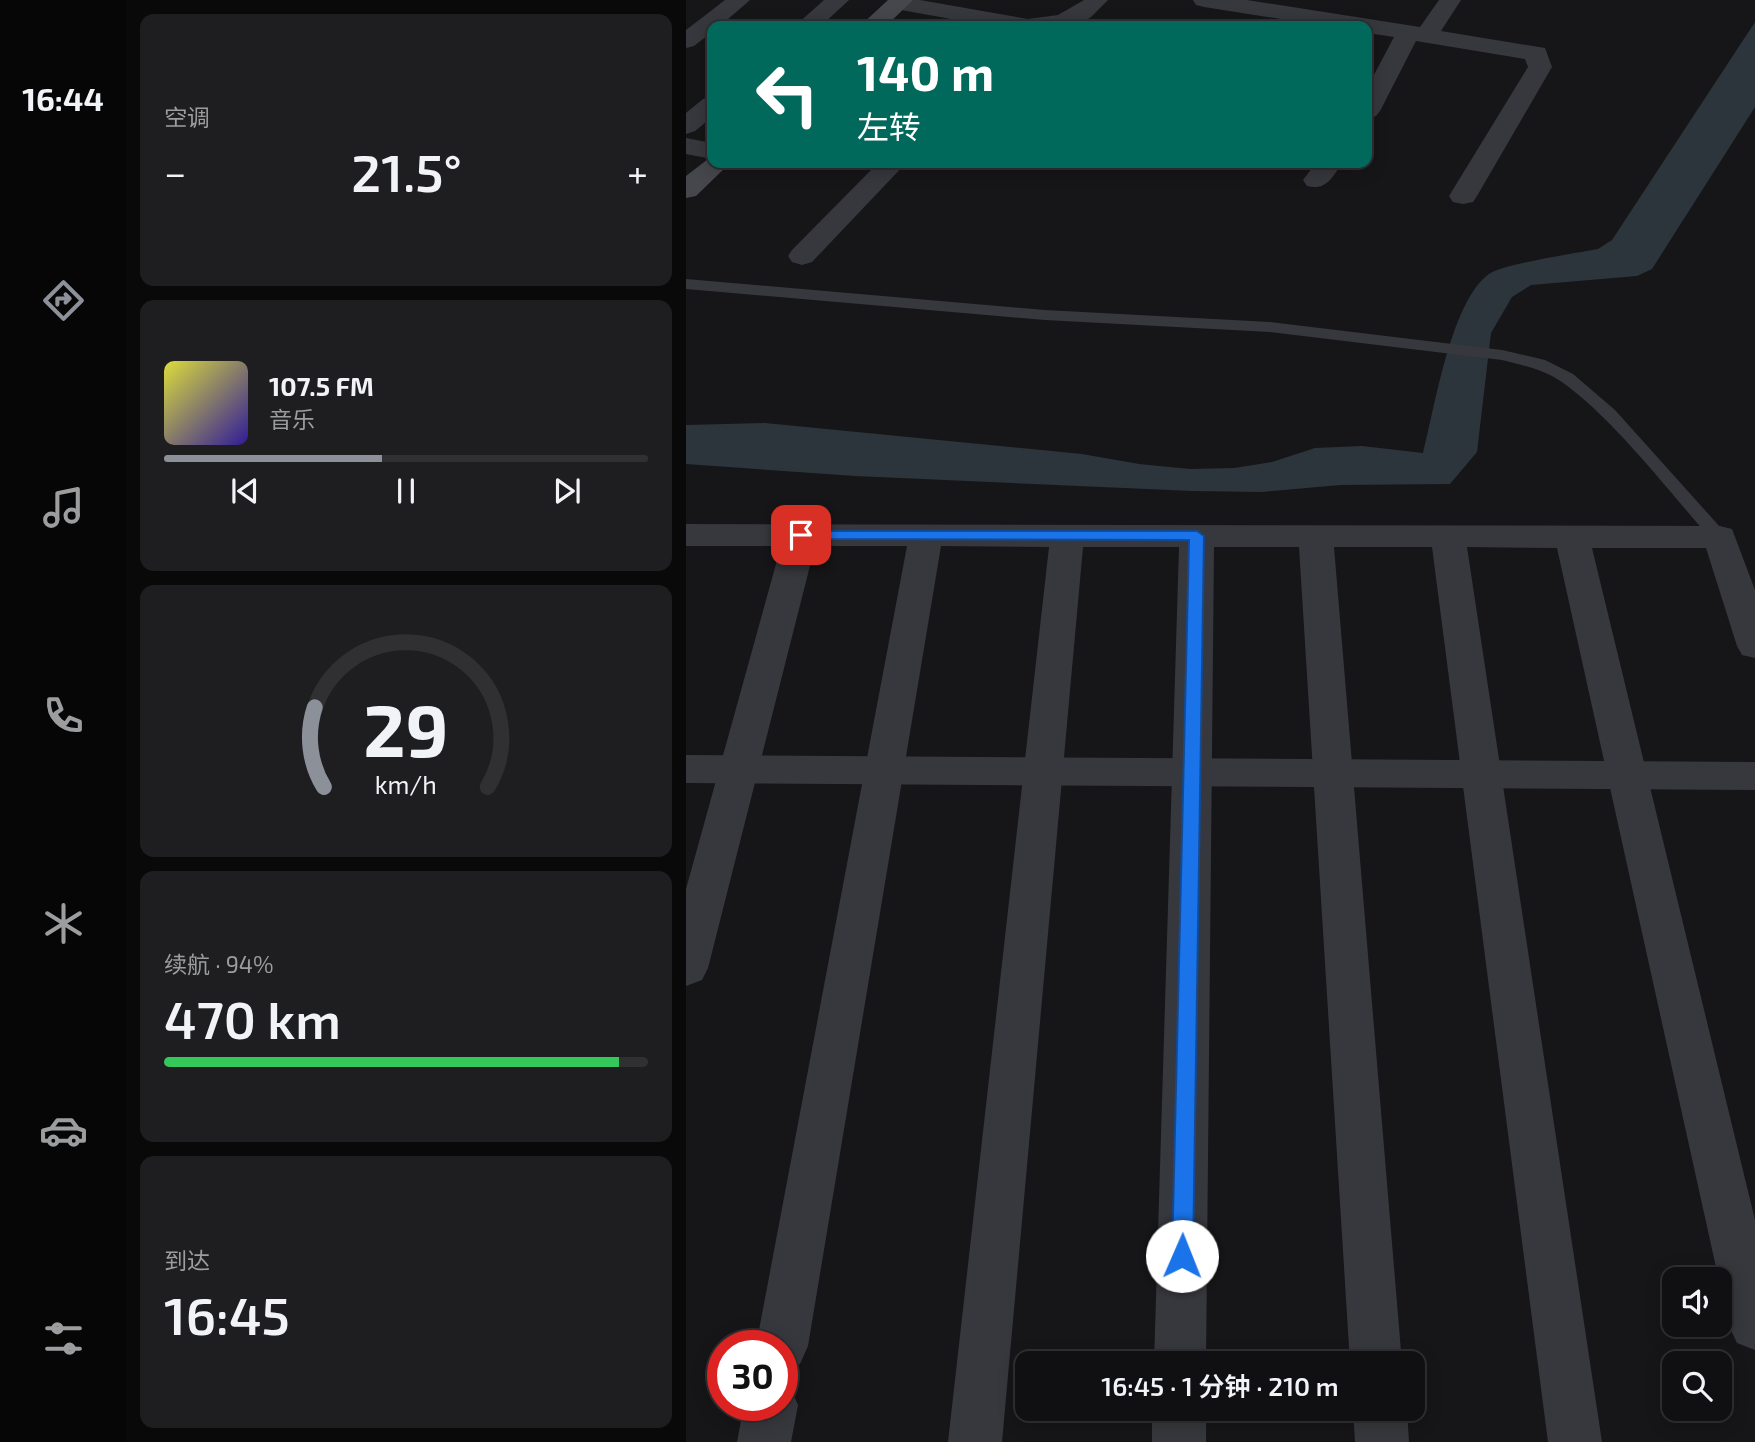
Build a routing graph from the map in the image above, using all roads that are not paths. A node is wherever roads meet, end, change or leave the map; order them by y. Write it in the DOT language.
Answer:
graph roads {
  1 [pos="739,0"];
  2 [pos="838,0"];
  3 [pos="1097,0"];
  4 [pos="1204,0"];
  5 [pos="1450,0"];
  6 [pos="900,2"];
  7 [pos="1302,14"];
  8 [pos="712,21"];
  9 [pos="813,21"];
  10 [pos="878,21"];
  11 [pos="1001,21"];
  12 [pos="1064,21"];
  13 [pos="1342,21"];
  14 [pos="707,25"];
  15 [pos="1372,26"];
  16 [pos="1417,34"];
  17 [pos="686,41"];
  18 [pos="1372,103"];
  19 [pos="707,108"];
  20 [pos="686,126"];
  21 [pos="686,145"];
  22 [pos="707,150"];
  23 [pos="711,168"];
  24 [pos="888,168"];
  25 [pos="686,190"];
  26 [pos="1463,196"];
  27 [pos="802,256"];
  28 [pos="686,284"];
  29 [pos="686,535"];
  30 [pos="801,535"];
  31 [pos="926,535"];
  32 [pos="1067,536"];
  33 [pos="1197,536"];
  34 [pos="1316,536"];
  35 [pos="1448,536"];
  36 [pos="1572,537"];
  37 [pos="1720,537"];
  38 [pos="1744,579"];
  39 [pos="1755,646"];
  40 [pos="686,769"];
  41 [pos="739,769"];
  42 [pos="884,770"];
  43 [pos="1043,771"];
  44 [pos="1192,772"];
  45 [pos="1333,773"];
  46 [pos="1481,774"];
  47 [pos="1627,775"];
  48 [pos="1755,776"];
  49 [pos="686,968"];
  50 [pos="1755,1326"];
  51 [pos="785,1330"];
  52 [pos="1180,1351"];
  53 [pos="1375,1351"];
  54 [pos="768,1421"];
  55 [pos="1179,1421"];
  56 [pos="1381,1421"];
  57 [pos="764,1442"];
  58 [pos="975,1442"];
  59 [pos="1179,1442"];
  60 [pos="1382,1442"];
  61 [pos="1576,1442"];
  1 -- 8 [label="street"];
  2 -- 9 [label="street"];
  3 -- 12 [label="street"];
  4 -- 7 [label="street"];
  5 -- 16 [label="street"];
  6 -- 10 [label="main road"];
  6 -- 11 [label="street"];
  7 -- 13 [label="street"];
  14 -- 17 [label="street"];
  15 -- 16 [label="street"];
  16 -- 18 [label="street"];
  16 -- 26 [label="street"];
  19 -- 20 [label="street"];
  21 -- 22 [label="street"];
  23 -- 25 [label="main road"];
  24 -- 27 [label="street"];
  28 -- 37 [label="lane"];
  29 -- 30 [label="street"];
  30 -- 31 [label="street"];
  30 -- 41 [label="street"];
  31 -- 32 [label="street"];
  31 -- 42 [label="street"];
  32 -- 33 [label="street"];
  32 -- 43 [label="street"];
  33 -- 34 [label="street"];
  33 -- 44 [label="street"];
  34 -- 35 [label="street"];
  34 -- 45 [label="street"];
  35 -- 36 [label="street"];
  35 -- 46 [label="street"];
  36 -- 37 [label="street"];
  36 -- 47 [label="street"];
  37 -- 38 [label="street"];
  38 -- 39 [label="street"];
  40 -- 41 [label="street"];
  41 -- 42 [label="street"];
  41 -- 49 [label="street"];
  42 -- 43 [label="street"];
  42 -- 51 [label="street"];
  43 -- 44 [label="street"];
  43 -- 58 [label="street"];
  44 -- 45 [label="street"];
  44 -- 52 [label="street"];
  45 -- 46 [label="street"];
  45 -- 53 [label="street"];
  46 -- 47 [label="street"];
  46 -- 61 [label="street"];
  47 -- 48 [label="street"];
  47 -- 50 [label="street"];
  54 -- 57 [label="street"];
  55 -- 59 [label="street"];
  56 -- 60 [label="street"];
}
